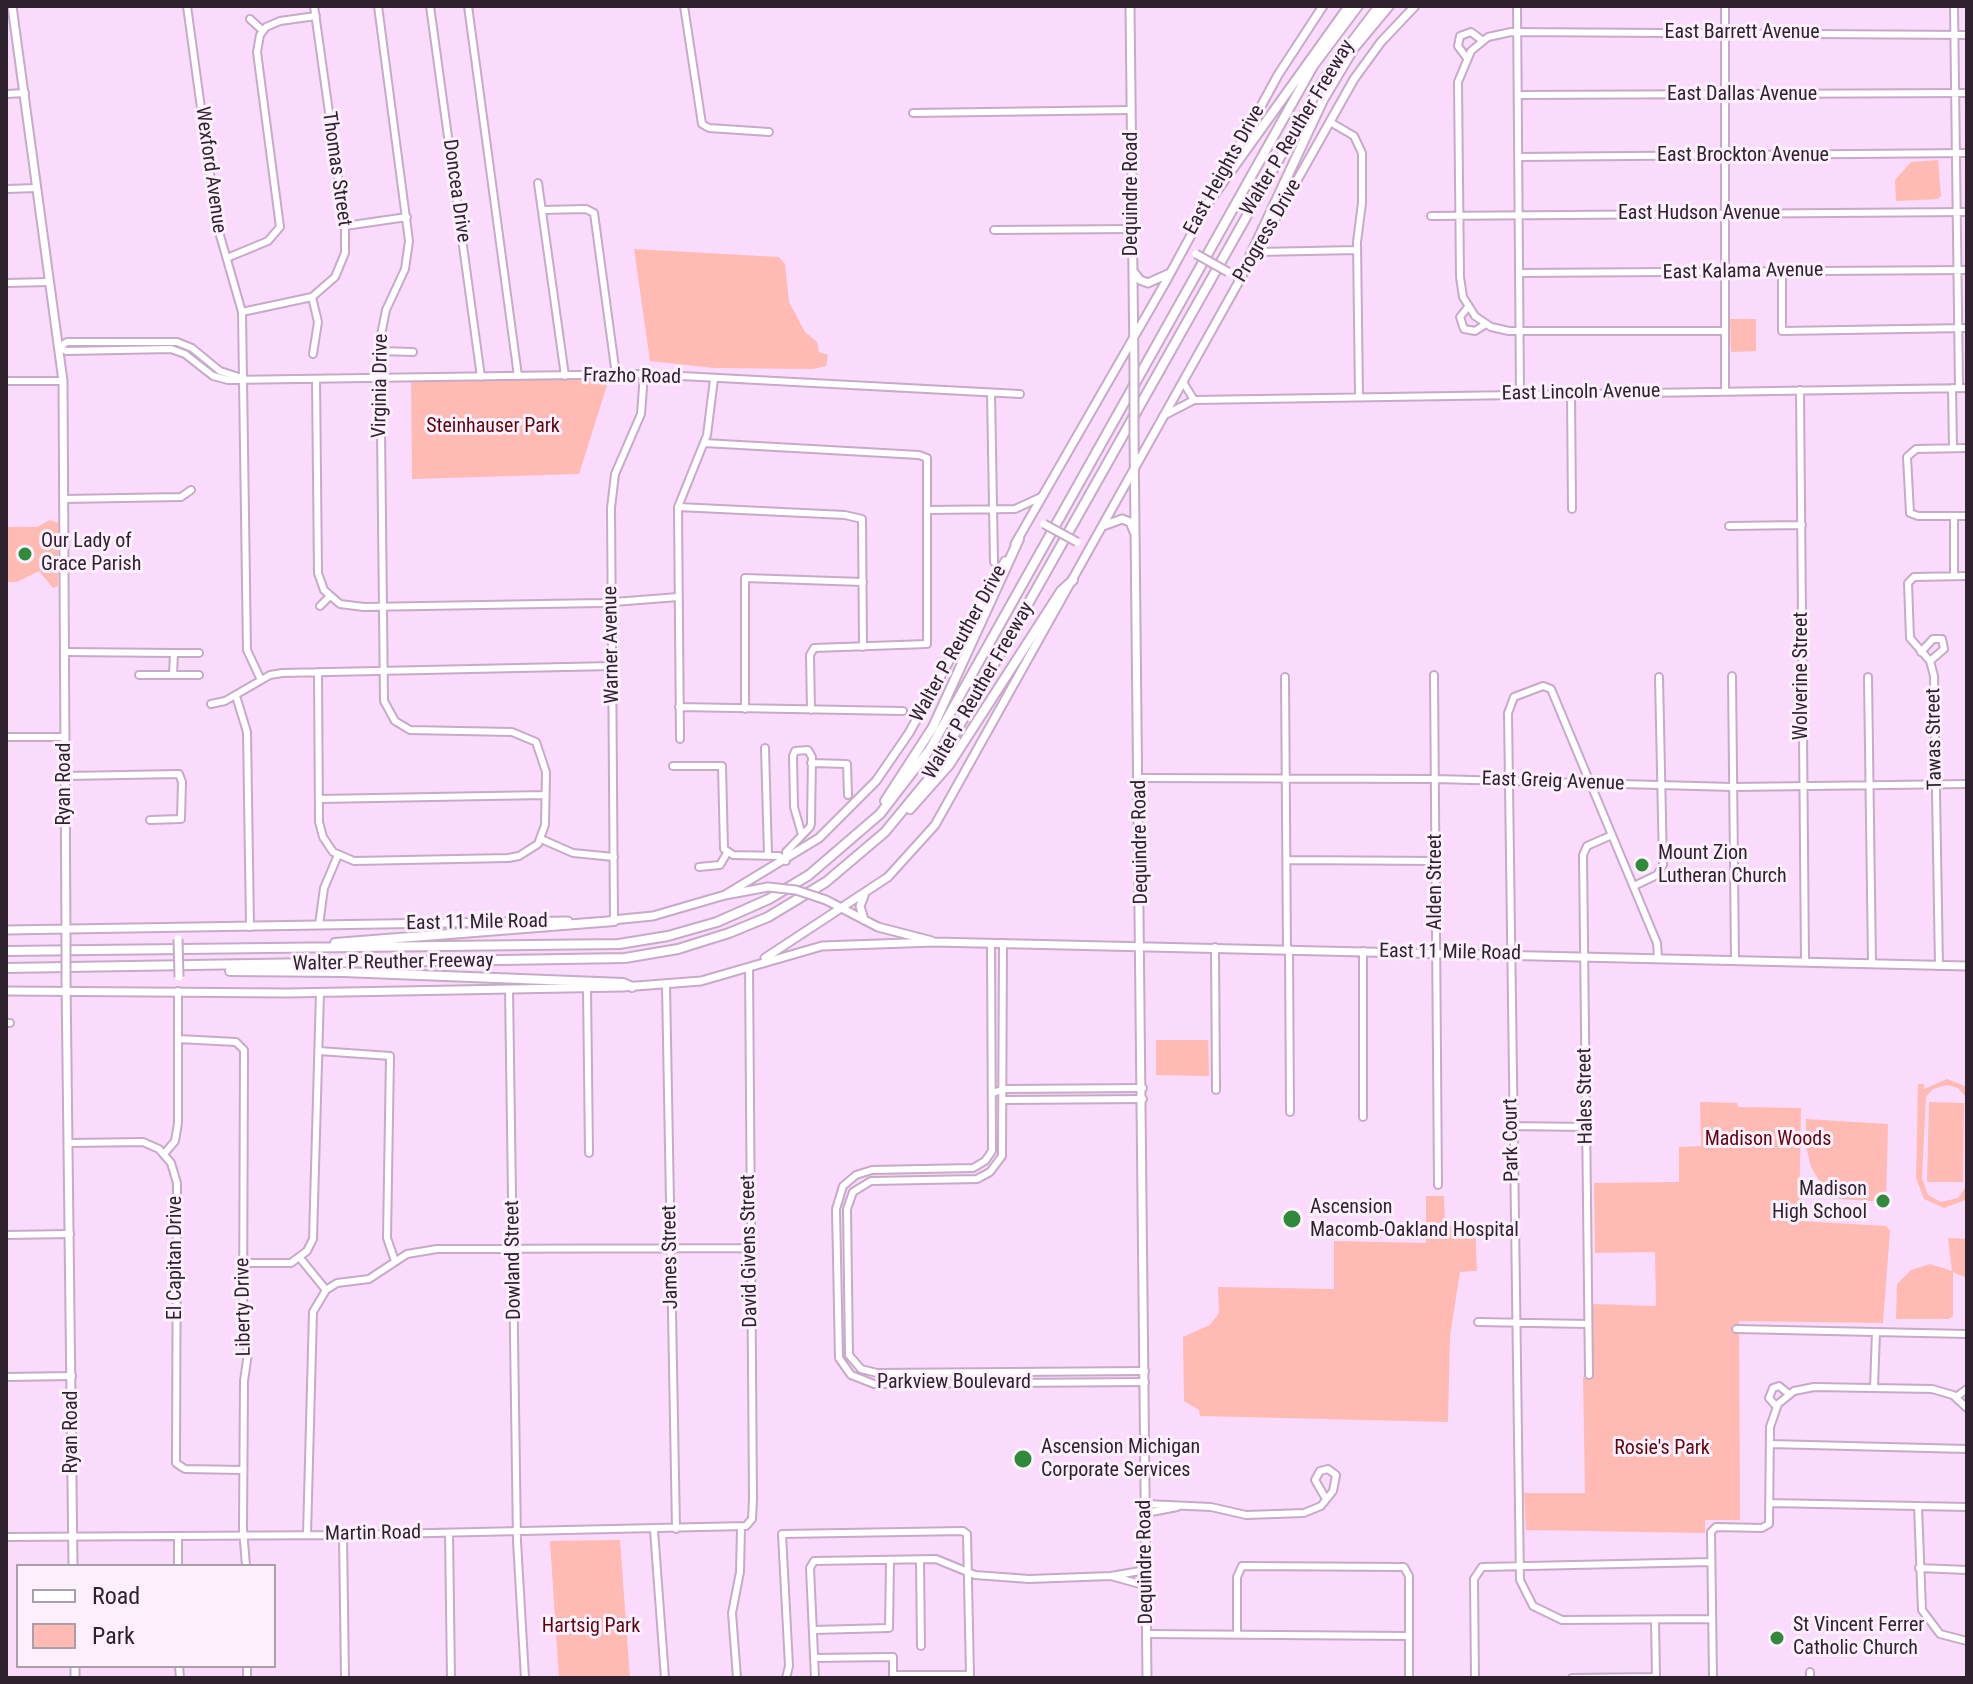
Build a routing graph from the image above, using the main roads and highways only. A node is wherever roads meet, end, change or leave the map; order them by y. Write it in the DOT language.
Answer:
graph roads {
  1 [pos="12,6"];
  2 [pos="1130,6"];
  3 [pos="1323,6"];
  4 [pos="1349,6"];
  5 [pos="1358,6"];
  6 [pos="1379,6"];
  7 [pos="1389,6"];
  8 [pos="1415,6"];
  9 [pos="1210,200"];
  10 [pos="1183,248"];
  11 [pos="1132,270"];
  12 [pos="1171,273"];
  13 [pos="1239,280"];
  14 [pos="1231,294"];
  15 [pos="1133,338"];
  16 [pos="1135,466"];
  17 [pos="1032,517"];
  18 [pos="1100,528"];
  19 [pos="1136,538"];
  20 [pos="1019,539"];
  21 [pos="1089,549"];
  22 [pos="1073,580"];
  23 [pos="900,816"];
  24 [pos="867,827"];
  25 [pos="866,894"];
  26 [pos="725,895"];
  27 [pos="826,900"];
  28 [pos="842,909"];
  29 [pos="827,919"];
  30 [pos="864,920"];
  31 [pos="614,921"];
  32 [pos="168,928"];
  33 [pos="6,930"];
  34 [pos="66,930"];
  35 [pos="934,942"];
  36 [pos="1142,945"];
  37 [pos="254,949"];
  38 [pos="6,951"];
  39 [pos="189,966"];
  40 [pos="1967,966"];
  41 [pos="749,967"];
  42 [pos="6,968"];
  43 [pos="632,987"];
  44 [pos="6,991"];
  45 [pos="67,991"];
  46 [pos="178,991"];
  47 [pos="73,1564"];
  48 [pos="1147,1678"];
  1 -- 34 [label="main road, Ryan Road"];
  2 -- 11 [label="main road, Dequindre Road"];
  3 -- 9 [label="main road, East Heights Drive"];
  4 -- 9 [label="highway"];
  5 -- 24 [label="highway, Walter P Reuther Freeway"];
  6 -- 23 [label="highway, Walter P Reuther Freeway"];
  7 -- 13 [label="highway"];
  8 -- 13 [label="main road, Progress Drive"];
  9 -- 10 [label="main road, East Heights Drive"];
  10 -- 12 [label="main road, East Heights Drive"];
  10 -- 14 [label="main road, bridge"];
  11 -- 12 [label="main road"];
  11 -- 15 [label="main road, Dequindre Road"];
  12 -- 15 [label="main road, East Heights Drive"];
  13 -- 14 [label="main road, Progress Drive"];
  14 -- 16 [label="main road, Progress Drive"];
  15 -- 16 [label="main road, Dequindre Road, bridge"];
  15 -- 17 [label="main road, Walter P Reuther Drive"];
  16 -- 18 [label="main road"];
  16 -- 19 [label="main road, Dequindre Road"];
  17 -- 20 [label="main road, Walter P Reuther Drive"];
  17 -- 21 [label="main road, bridge"];
  18 -- 19 [label="main road"];
  18 -- 21 [label="main road"];
  19 -- 36 [label="main road, Dequindre Road"];
  20 -- 24 [label="highway"];
  20 -- 26 [label="main road, Walter P Reuther Drive"];
  21 -- 22 [label="main road"];
  22 -- 23 [label="highway"];
  22 -- 25 [label="main road"];
  23 -- 39 [label="highway, Walter P Reuther Freeway"];
  24 -- 37 [label="highway, Walter P Reuther Freeway"];
  25 -- 28 [label="main road"];
  25 -- 30 [label="main road"];
  26 -- 27 [label="main road, East 11 Mile Road, bridge"];
  26 -- 31 [label="main road, East 11 Mile Road"];
  27 -- 28 [label="main road, East 11 Mile Road"];
  27 -- 29 [label="main road"];
  28 -- 29 [label="main road"];
  28 -- 30 [label="main road, East 11 Mile Road"];
  29 -- 41 [label="main road"];
  30 -- 35 [label="main road, East 11 Mile Road"];
  31 -- 32 [label="main road, East 11 Mile Road"];
  31 -- 37 [label="highway"];
  32 -- 34 [label="main road, East 11 Mile Road"];
  32 -- 46 [label="main road, bridge"];
  33 -- 34 [label="main road, East 11 Mile Road"];
  34 -- 45 [label="main road, Ryan Road, bridge"];
  35 -- 36 [label="main road, East 11 Mile Road"];
  35 -- 41 [label="main road, East 11 Mile Road"];
  36 -- 40 [label="main road, East 11 Mile Road"];
  36 -- 48 [label="main road, Dequindre Road"];
  37 -- 38 [label="highway, Walter P Reuther Freeway"];
  39 -- 42 [label="highway, Walter P Reuther Freeway"];
  39 -- 43 [label="highway"];
  41 -- 43 [label="main road, East 11 Mile Road"];
  43 -- 46 [label="main road, East 11 Mile Road"];
  44 -- 45 [label="main road, East 11 Mile Road"];
  45 -- 46 [label="main road, East 11 Mile Road"];
  45 -- 47 [label="main road, Ryan Road"];
}
